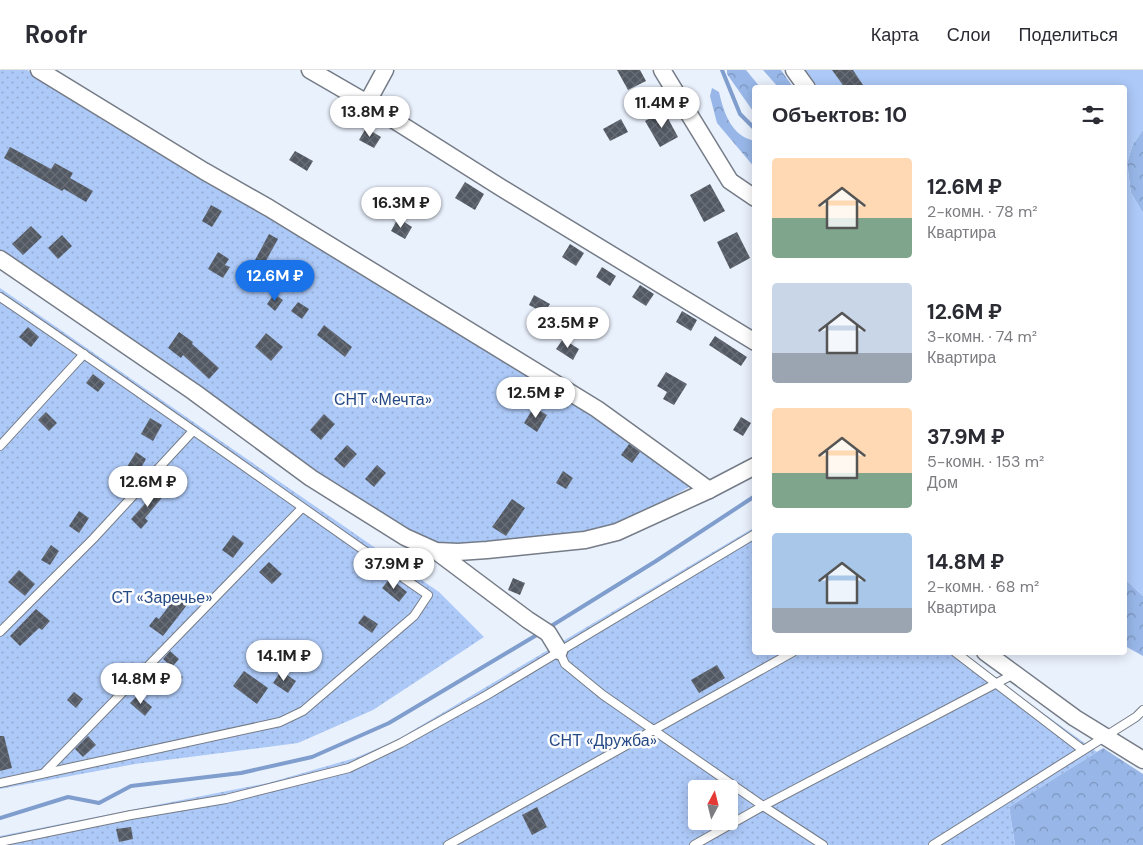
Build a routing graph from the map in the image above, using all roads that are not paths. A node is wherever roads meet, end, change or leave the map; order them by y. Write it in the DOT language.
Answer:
graph roads {
  1 [pos="39,70"];
  2 [pos="310,70"];
  3 [pos="385,70"];
  4 [pos="662,70"];
  5 [pos="794,70"];
  6 [pos="805,85"];
  7 [pos="367,103"];
  8 [pos="752,196"];
  9 [pos="0,259"];
  10 [pos="0,297"];
  11 [pos="752,340"];
  12 [pos="84,354"];
  13 [pos="193,431"];
  14 [pos="0,446"];
  15 [pos="752,468"];
  16 [pos="710,490"];
  17 [pos="302,508"];
  18 [pos="752,536"];
  19 [pos="436,551"];
  20 [pos="0,632"];
  21 [pos="559,651"];
  22 [pos="788,655"];
  23 [pos="959,655"];
  24 [pos="989,655"];
  25 [pos="1014,674"];
  26 [pos="995,684"];
  27 [pos="1143,710"];
  28 [pos="652,730"];
  29 [pos="1104,736"];
  30 [pos="1083,750"];
  31 [pos="1143,760"];
  32 [pos="44,773"];
  33 [pos="0,783"];
  34 [pos="763,806"];
  35 [pos="0,842"];
  36 [pos="448,845"];
  37 [pos="694,845"];
  38 [pos="823,845"];
  39 [pos="933,845"];
  1 -- 16 [label="street"];
  2 -- 7 [label="street"];
  3 -- 7 [label="street"];
  4 -- 8 [label="street"];
  5 -- 6 [label="street"];
  7 -- 11 [label="street"];
  9 -- 19 [label="street"];
  10 -- 12 [label="lane"];
  12 -- 13 [label="lane"];
  12 -- 14 [label="lane"];
  13 -- 17 [label="lane"];
  13 -- 20 [label="lane"];
  15 -- 16 [label="street"];
  16 -- 19 [label="street"];
  17 -- 32 [label="lane"];
  17 -- 32 [label="lane"];
  18 -- 21 [label="lane"];
  19 -- 21 [label="street"];
  21 -- 28 [label="lane"];
  21 -- 35 [label="lane"];
  22 -- 28 [label="lane"];
  23 -- 26 [label="lane"];
  24 -- 25 [label="street"];
  25 -- 26 [label="lane"];
  25 -- 29 [label="street"];
  26 -- 30 [label="lane"];
  26 -- 34 [label="lane"];
  27 -- 29 [label="lane"];
  28 -- 34 [label="lane"];
  28 -- 36 [label="lane"];
  29 -- 30 [label="lane"];
  29 -- 31 [label="street"];
  30 -- 39 [label="lane"];
  32 -- 33 [label="lane"];
  34 -- 37 [label="lane"];
  34 -- 38 [label="lane"];
}
